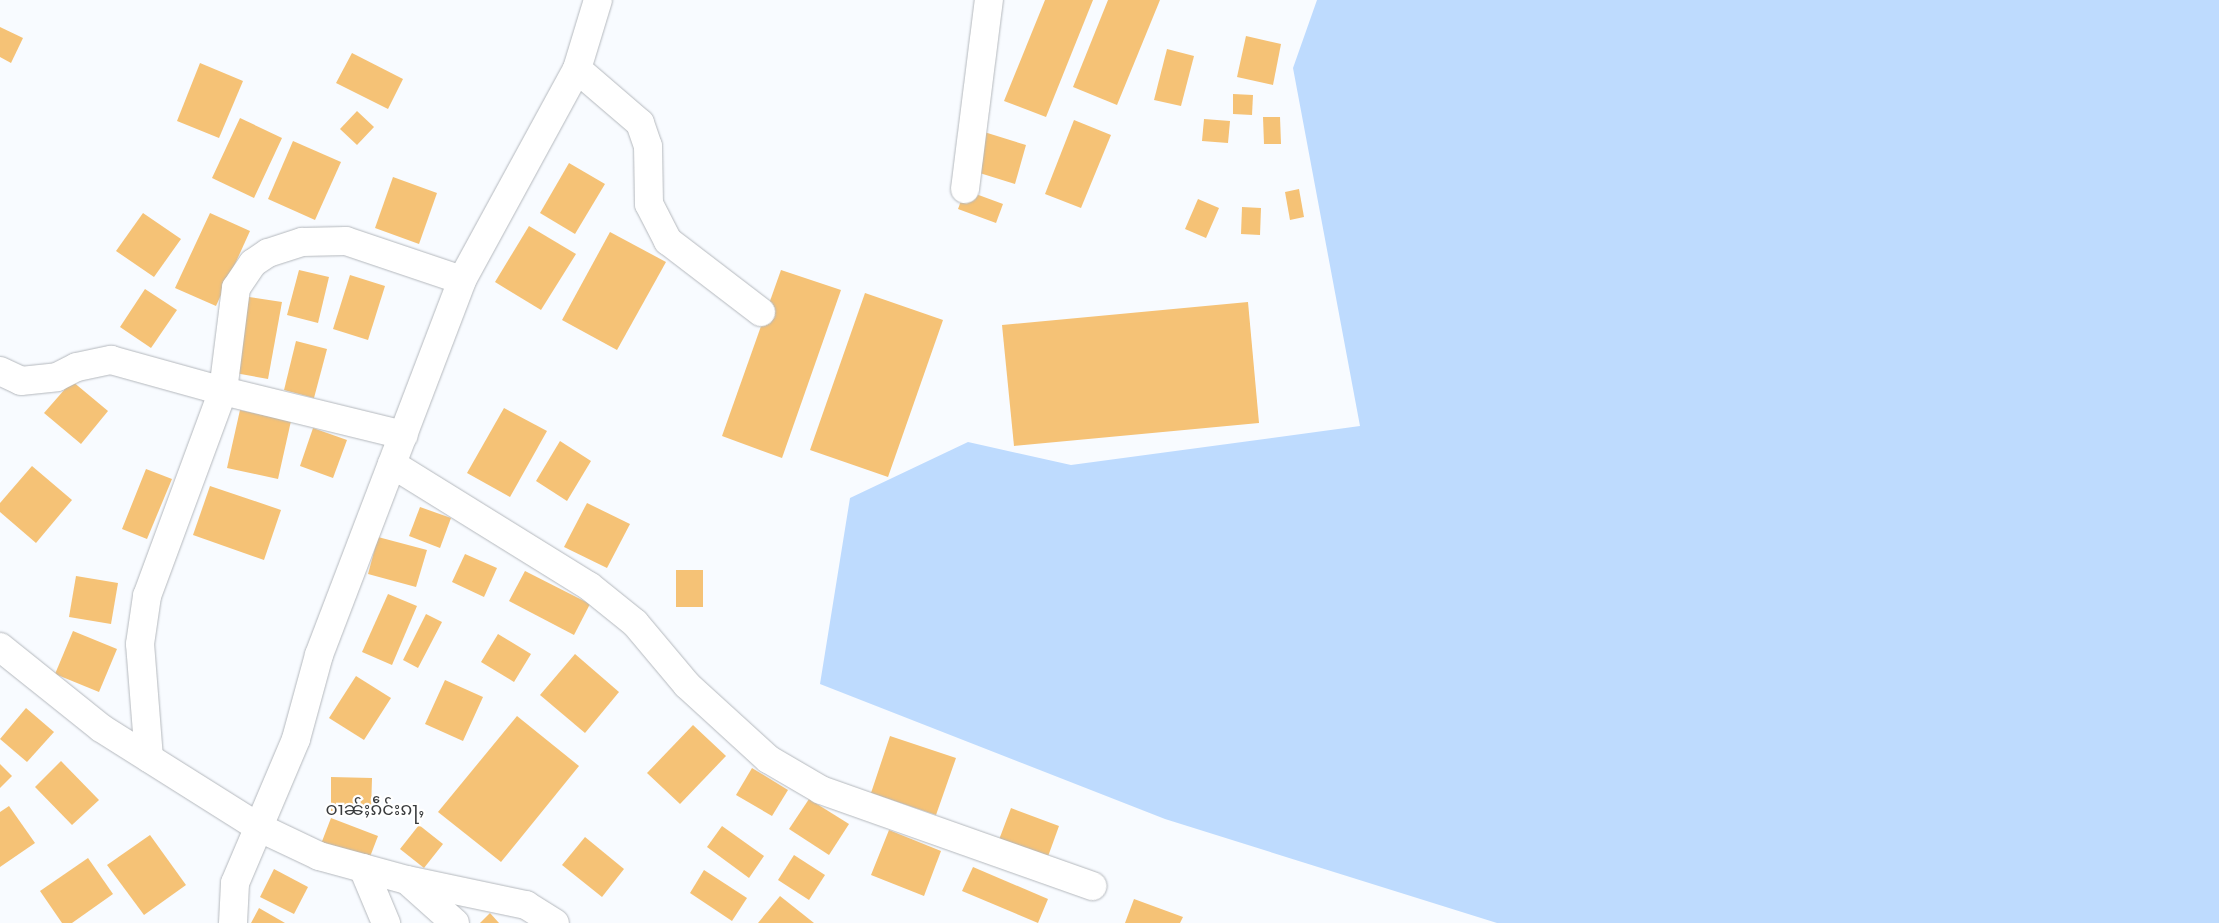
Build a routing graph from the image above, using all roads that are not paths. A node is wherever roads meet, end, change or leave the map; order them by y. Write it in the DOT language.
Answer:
graph roads {
  1 [pos="598,0"];
  2 [pos="989,0"];
  3 [pos="577,69"];
  4 [pos="965,189"];
  5 [pos="462,280"];
  6 [pos="761,312"];
  7 [pos="0,371"];
  8 [pos="223,391"];
  9 [pos="404,435"];
  10 [pos="392,464"];
  11 [pos="0,648"];
  12 [pos="149,758"];
  13 [pos="258,827"];
  14 [pos="363,868"];
  15 [pos="408,880"];
  16 [pos="1092,886"];
  17 [pos="233,923"];
  18 [pos="386,923"];
  19 [pos="455,923"];
  20 [pos="555,923"];
  1 -- 3 [label="street"];
  2 -- 4 [label="street"];
  3 -- 5 [label="street"];
  3 -- 6 [label="street"];
  5 -- 8 [label="street"];
  5 -- 9 [label="street"];
  7 -- 8 [label="street"];
  8 -- 9 [label="street"];
  8 -- 12 [label="street"];
  9 -- 10 [label="street"];
  10 -- 13 [label="street"];
  10 -- 16 [label="street"];
  11 -- 12 [label="street"];
  12 -- 13 [label="street"];
  13 -- 14 [label="street"];
  13 -- 17 [label="street"];
  14 -- 15 [label="street"];
  14 -- 18 [label="street"];
  15 -- 19 [label="street"];
  15 -- 20 [label="street"];
}
